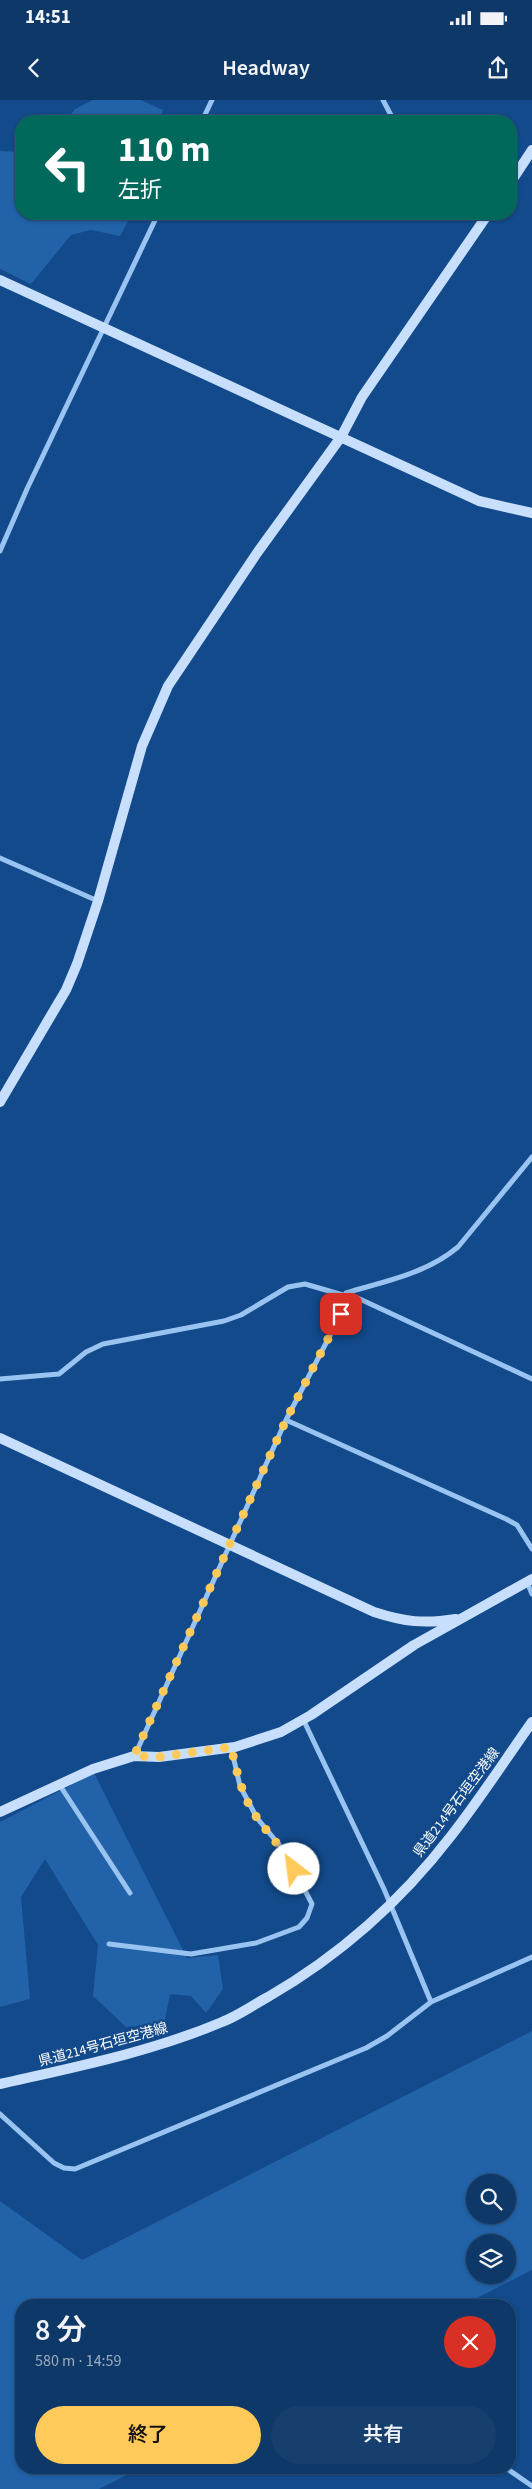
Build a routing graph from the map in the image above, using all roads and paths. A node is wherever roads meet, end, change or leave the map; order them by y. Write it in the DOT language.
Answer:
graph roads {
  1 [pos="212,100"];
  2 [pos="383,100"];
  3 [pos="205,115"];
  4 [pos="391,115"];
  5 [pos="532,150"];
  6 [pos="517,169"];
  7 [pos="155,220"];
  8 [pos="484,220"];
  9 [pos="0,280"];
  10 [pos="103,328"];
  11 [pos="341,437"];
  12 [pos="532,514"];
  13 [pos="0,551"];
  14 [pos="0,858"];
  15 [pos="98,901"];
  16 [pos="0,1102"];
  17 [pos="532,1157"];
  18 [pos="348,1295"];
  19 [pos="0,1379"];
  20 [pos="532,1379"];
  21 [pos="286,1420"];
  22 [pos="0,1438"];
  23 [pos="229,1545"];
  24 [pos="532,1549"];
  25 [pos="530,1581"];
  26 [pos="532,1594"];
  27 [pos="465,1617"];
  28 [pos="303,1719"];
  29 [pos="532,1722"];
  30 [pos="231,1747"];
  31 [pos="134,1756"];
  32 [pos="59,1784"];
  33 [pos="0,1812"];
  34 [pos="130,1893"];
  35 [pos="391,1905"];
  36 [pos="109,1944"];
  37 [pos="532,1957"];
  38 [pos="431,2002"];
  39 [pos="0,2084"];
  40 [pos="0,2114"];
  41 [pos="515,2474"];
  42 [pos="532,2486"];
  1 -- 3 [label="street"];
  2 -- 4 [label="street"];
  5 -- 6 [label="street"];
  7 -- 10 [label="street"];
  8 -- 11 [label="street"];
  9 -- 10 [label="street"];
  10 -- 11 [label="street"];
  10 -- 13 [label="street"];
  11 -- 12 [label="street"];
  11 -- 15 [label="street"];
  14 -- 15 [label="street"];
  15 -- 16 [label="street"];
  17 -- 18 [label="street"];
  18 -- 19 [label="street"];
  18 -- 20 [label="street"];
  18 -- 21 [label="street"];
  21 -- 23 [label="street"];
  21 -- 24 [label="street"];
  22 -- 23 [label="street"];
  23 -- 27 [label="street"];
  23 -- 31 [label="street"];
  25 -- 26 [label="street"];
  25 -- 27 [label="street"];
  27 -- 28 [label="street"];
  28 -- 30 [label="street"];
  28 -- 35 [label="street"];
  29 -- 35 [label="street, 県道214号石垣空港線"];
  30 -- 31 [label="street"];
  30 -- 36 [label="street"];
  31 -- 32 [label="street"];
  32 -- 33 [label="street"];
  32 -- 34 [label="street"];
  35 -- 38 [label="street"];
  35 -- 39 [label="street, 県道214号石垣空港線"];
  37 -- 38 [label="street"];
  38 -- 40 [label="street"];
  41 -- 42 [label="street"];
}
